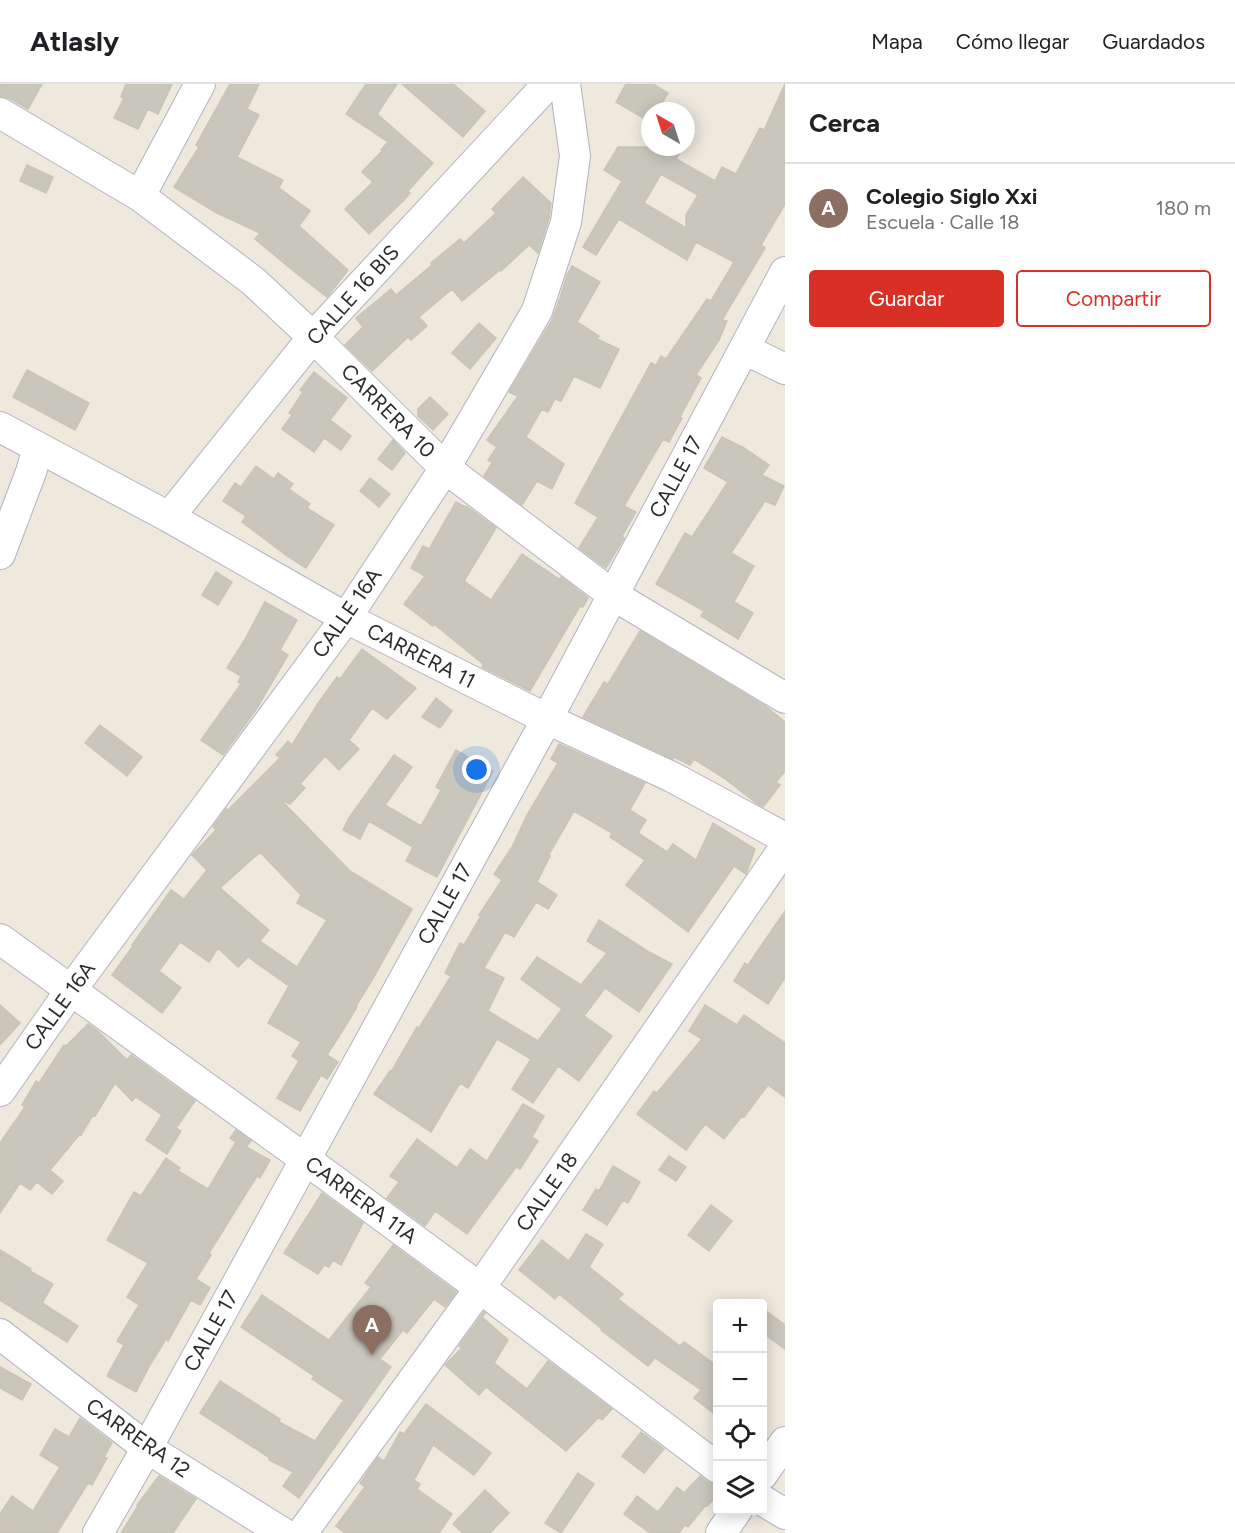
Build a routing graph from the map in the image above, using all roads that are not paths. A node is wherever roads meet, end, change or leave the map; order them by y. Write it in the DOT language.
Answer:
graph roads {
  1 [pos="200,84"];
  2 [pos="548,84"];
  3 [pos="565,84"];
  4 [pos="0,113"];
  5 [pos="140,196"];
  6 [pos="785,273"];
  7 [pos="313,337"];
  8 [pos="744,349"];
  9 [pos="785,369"];
  10 [pos="0,427"];
  11 [pos="38,448"];
  12 [pos="445,468"];
  13 [pos="169,517"];
  14 [pos="0,554"];
  15 [pos="613,595"];
  16 [pos="346,618"];
  17 [pos="785,698"];
  18 [pos="547,719"];
  19 [pos="785,838"];
  20 [pos="785,847"];
  21 [pos="0,939"];
  22 [pos="71,990"];
  23 [pos="0,1091"];
  24 [pos="305,1159"];
  25 [pos="480,1288"];
  26 [pos="0,1334"];
  27 [pos="785,1442"];
  28 [pos="147,1449"];
  29 [pos="713,1465"];
  30 [pos="767,1468"];
  31 [pos="767,1503"];
  32 [pos="785,1514"];
  33 [pos="734,1515"];
  34 [pos="98,1533"];
  35 [pos="283,1533"];
  36 [pos="302,1533"];
  37 [pos="721,1533"];
  1 -- 5 [label="street"];
  2 -- 7 [label="street, CALLE 16 BIS"];
  3 -- 12 [label="street, CALLE 16A"];
  4 -- 5 [label="street, CARRERA 10"];
  5 -- 7 [label="street, CARRERA 10"];
  6 -- 8 [label="street, CALLE 17"];
  7 -- 12 [label="street, CARRERA 10"];
  7 -- 13 [label="street, CALLE 16 BIS"];
  8 -- 9 [label="street"];
  8 -- 15 [label="street, CALLE 17"];
  10 -- 11 [label="street, CARRERA 11"];
  11 -- 13 [label="street, CARRERA 11"];
  11 -- 14 [label="street"];
  12 -- 15 [label="street, CARRERA 10"];
  12 -- 16 [label="street, CALLE 16A"];
  13 -- 16 [label="street, CARRERA 11"];
  15 -- 17 [label="street, CARRERA 10"];
  15 -- 18 [label="street, CALLE 17"];
  16 -- 18 [label="street, CARRERA 11"];
  16 -- 22 [label="street, CALLE 16A"];
  18 -- 19 [label="street, CARRERA 11"];
  18 -- 24 [label="street, CALLE 17"];
  20 -- 25 [label="street, CALLE 18"];
  21 -- 22 [label="street, CARRERA 11A"];
  22 -- 23 [label="street, CALLE 16A"];
  22 -- 24 [label="street, CARRERA 11A"];
  24 -- 25 [label="street, CARRERA 11A"];
  24 -- 28 [label="street, CALLE 17"];
  25 -- 29 [label="street, CARRERA 11A"];
  25 -- 36 [label="street, CALLE 18"];
  26 -- 28 [label="street, CARRERA 12"];
  27 -- 30 [label="street"];
  28 -- 34 [label="street, CALLE 17"];
  28 -- 35 [label="street, CARRERA 12"];
  31 -- 32 [label="street"];
  33 -- 37 [label="street"];
}
